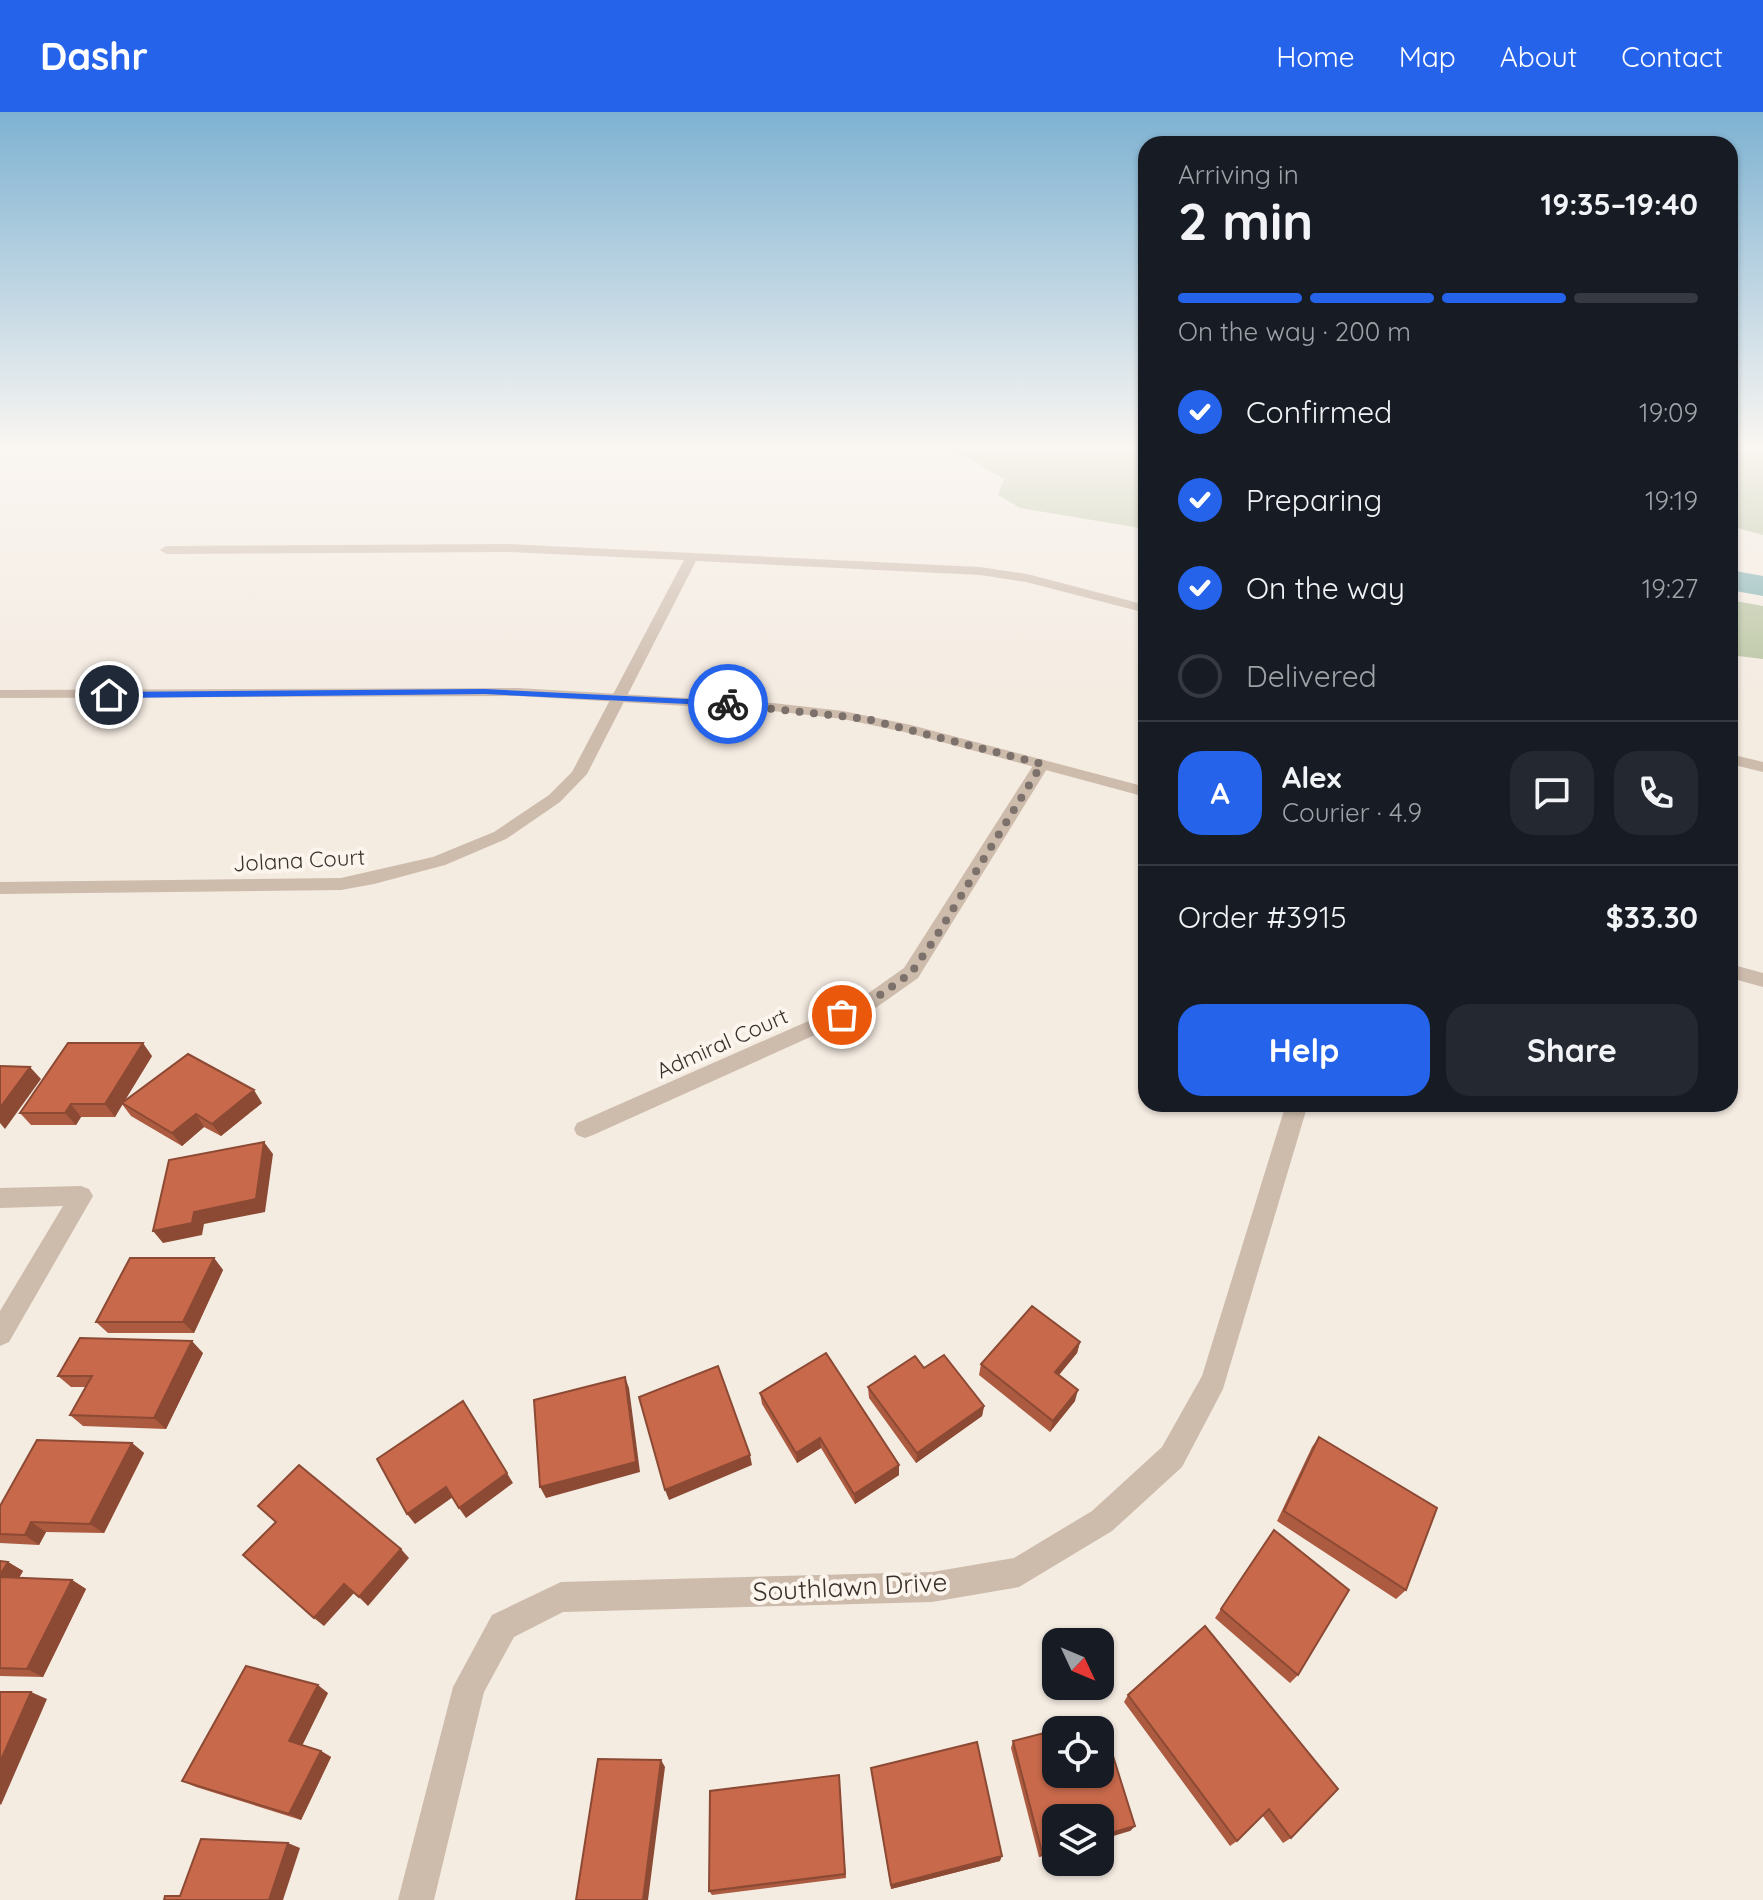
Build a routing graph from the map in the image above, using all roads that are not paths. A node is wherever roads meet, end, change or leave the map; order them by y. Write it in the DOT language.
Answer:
graph roads {
  1 [pos="166,550"];
  2 [pos="692,556"];
  3 [pos="1138,607"];
  4 [pos="0,694"];
  5 [pos="620,697"];
  6 [pos="1738,761"];
  7 [pos="1042,764"];
  8 [pos="1763,767"];
  9 [pos="1138,790"];
  10 [pos="0,888"];
  11 [pos="1738,973"];
  12 [pos="1763,980"];
  13 [pos="1295,1112"];
  14 [pos="585,1129"];
  15 [pos="0,1198"];
  16 [pos="0,1334"];
  17 [pos="416,1900"];
  1 -- 2 [label="street"];
  2 -- 3 [label="street"];
  2 -- 5 [label="street, Jolana Court"];
  4 -- 5 [label="street"];
  5 -- 7 [label="street"];
  5 -- 10 [label="street, Jolana Court"];
  6 -- 8 [label="street"];
  7 -- 9 [label="street"];
  7 -- 14 [label="street, Admiral Court"];
  11 -- 12 [label="street"];
  13 -- 17 [label="street, Southlawn Drive"];
  15 -- 16 [label="street"];
}
